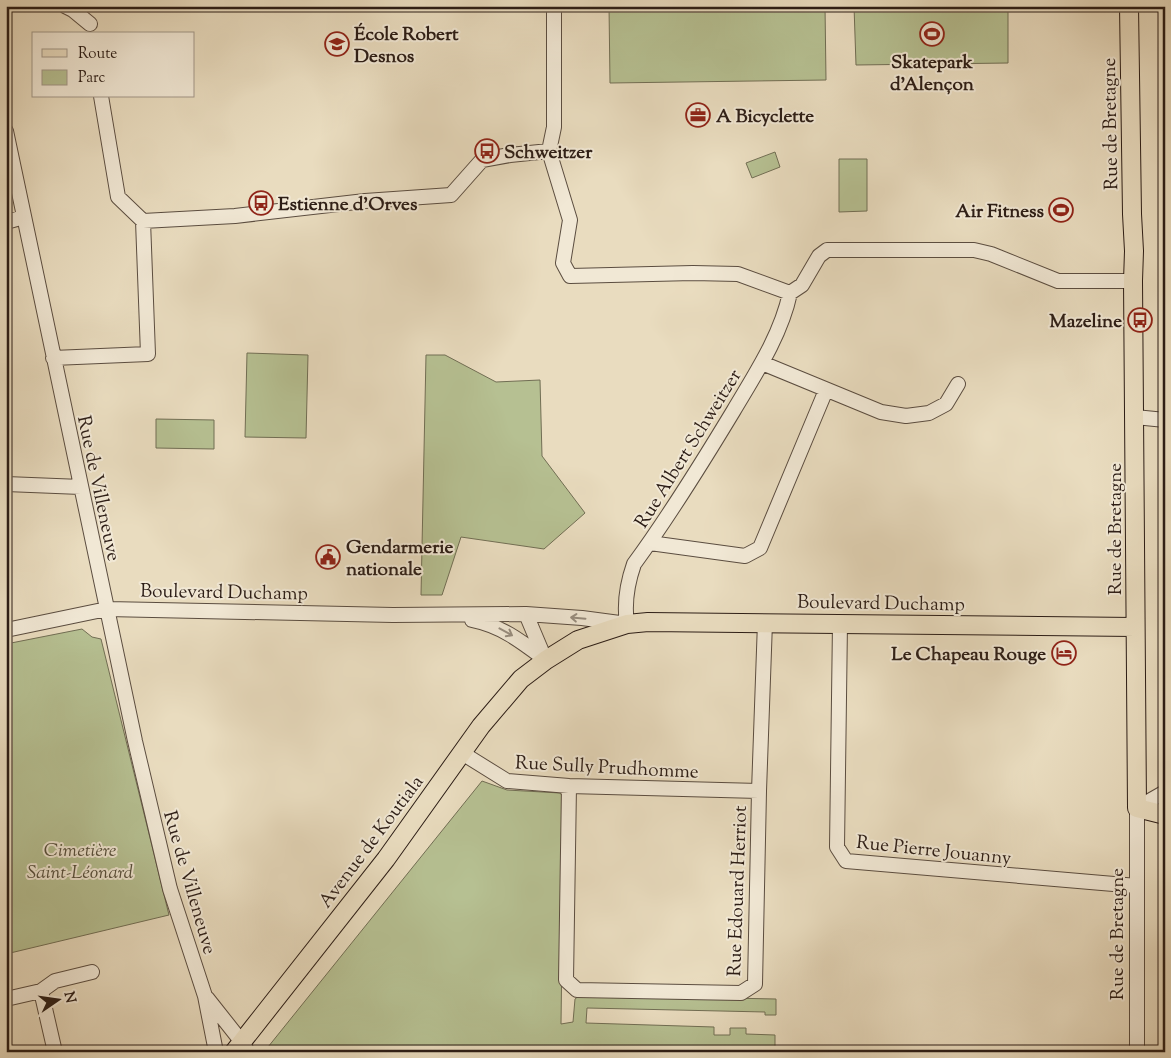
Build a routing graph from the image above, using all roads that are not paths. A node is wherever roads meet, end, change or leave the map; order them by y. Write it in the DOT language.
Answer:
graph roads {
  1 [pos="65,6"];
  2 [pos="86,6"];
  3 [pos="554,6"];
  4 [pos="1129,6"];
  5 [pos="90,29"];
  6 [pos="101,98"];
  7 [pos="6,132"];
  8 [pos="549,151"];
  9 [pos="24,217"];
  10 [pos="143,221"];
  11 [pos="6,222"];
  12 [pos="1133,281"];
  13 [pos="790,293"];
  14 [pos="53,358"];
  15 [pos="762,363"];
  16 [pos="958,384"];
  17 [pos="826,390"];
  18 [pos="1135,417"];
  19 [pos="1165,420"];
  20 [pos="6,484"];
  21 [pos="81,488"];
  22 [pos="650,543"];
  23 [pos="107,609"];
  24 [pos="526,614"];
  25 [pos="443,615"];
  26 [pos="765,622"];
  27 [pos="840,623"];
  28 [pos="627,624"];
  29 [pos="1135,627"];
  30 [pos="6,630"];
  31 [pos="546,660"];
  32 [pos="462,753"];
  33 [pos="569,786"];
  34 [pos="759,791"];
  35 [pos="1165,792"];
  36 [pos="1137,808"];
  37 [pos="1165,815"];
  38 [pos="1137,886"];
  39 [pos="92,972"];
  40 [pos="41,991"];
  41 [pos="205,996"];
  42 [pos="6,999"];
  43 [pos="241,1048"];
  44 [pos="55,1052"];
  45 [pos="216,1052"];
  46 [pos="1137,1052"];
  1 -- 5 [label="street"];
  2 -- 5 [label="street"];
  3 -- 8 [label="street"];
  4 -- 12 [label="main road, Rue de Bretagne"];
  6 -- 10 [label="street"];
  7 -- 9 [label="street, Rue de Villeneuve"];
  8 -- 10 [label="street"];
  8 -- 13 [label="street"];
  9 -- 11 [label="street"];
  9 -- 14 [label="street, Rue de Villeneuve"];
  10 -- 14 [label="street"];
  12 -- 13 [label="street"];
  12 -- 18 [label="main road, Rue de Bretagne"];
  13 -- 15 [label="street, Rue Albert Schweitzer"];
  14 -- 21 [label="street, Rue de Villeneuve"];
  15 -- 17 [label="street"];
  15 -- 22 [label="street, Rue Albert Schweitzer"];
  16 -- 17 [label="street"];
  17 -- 22 [label="street"];
  18 -- 19 [label="street"];
  18 -- 29 [label="main road, Rue de Bretagne"];
  20 -- 21 [label="street"];
  21 -- 23 [label="street, Rue de Villeneuve"];
  22 -- 28 [label="street, Rue Albert Schweitzer"];
  23 -- 25 [label="street, Boulevard Duchamp"];
  23 -- 30 [label="street, Boulevard Duchamp"];
  23 -- 41 [label="street, Rue de Villeneuve"];
  24 -- 25 [label="street, Boulevard Duchamp"];
  28 -- 24 [label="street, Boulevard Duchamp, one-way"];
  24 -- 31 [label="street"];
  25 -- 31 [label="street, Boulevard Duchamp, one-way"];
  26 -- 27 [label="main road, Boulevard Duchamp"];
  26 -- 28 [label="main road, Boulevard Duchamp"];
  26 -- 34 [label="street, Rue Edouard Herriot"];
  27 -- 29 [label="main road, Boulevard Duchamp"];
  27 -- 38 [label="street, Rue Pierre Jouanny"];
  28 -- 31 [label="main road, Boulevard Duchamp"];
  29 -- 36 [label="main road, Rue de Bretagne"];
  31 -- 32 [label="main road, Avenue de Koutiala"];
  32 -- 33 [label="street, Rue Sully Prudhomme"];
  32 -- 43 [label="main road, Avenue de Koutiala"];
  33 -- 34 [label="street, Rue Sully Prudhomme"];
  33 -- 34 [label="street, Rue Edouard Herriot"];
  35 -- 36 [label="street"];
  36 -- 37 [label="main road"];
  36 -- 38 [label="street, Rue de Bretagne"];
  38 -- 46 [label="street, Rue de Bretagne"];
  39 -- 40 [label="street"];
  40 -- 42 [label="street"];
  40 -- 44 [label="street"];
  41 -- 43 [label="street"];
  41 -- 45 [label="street"];
}
